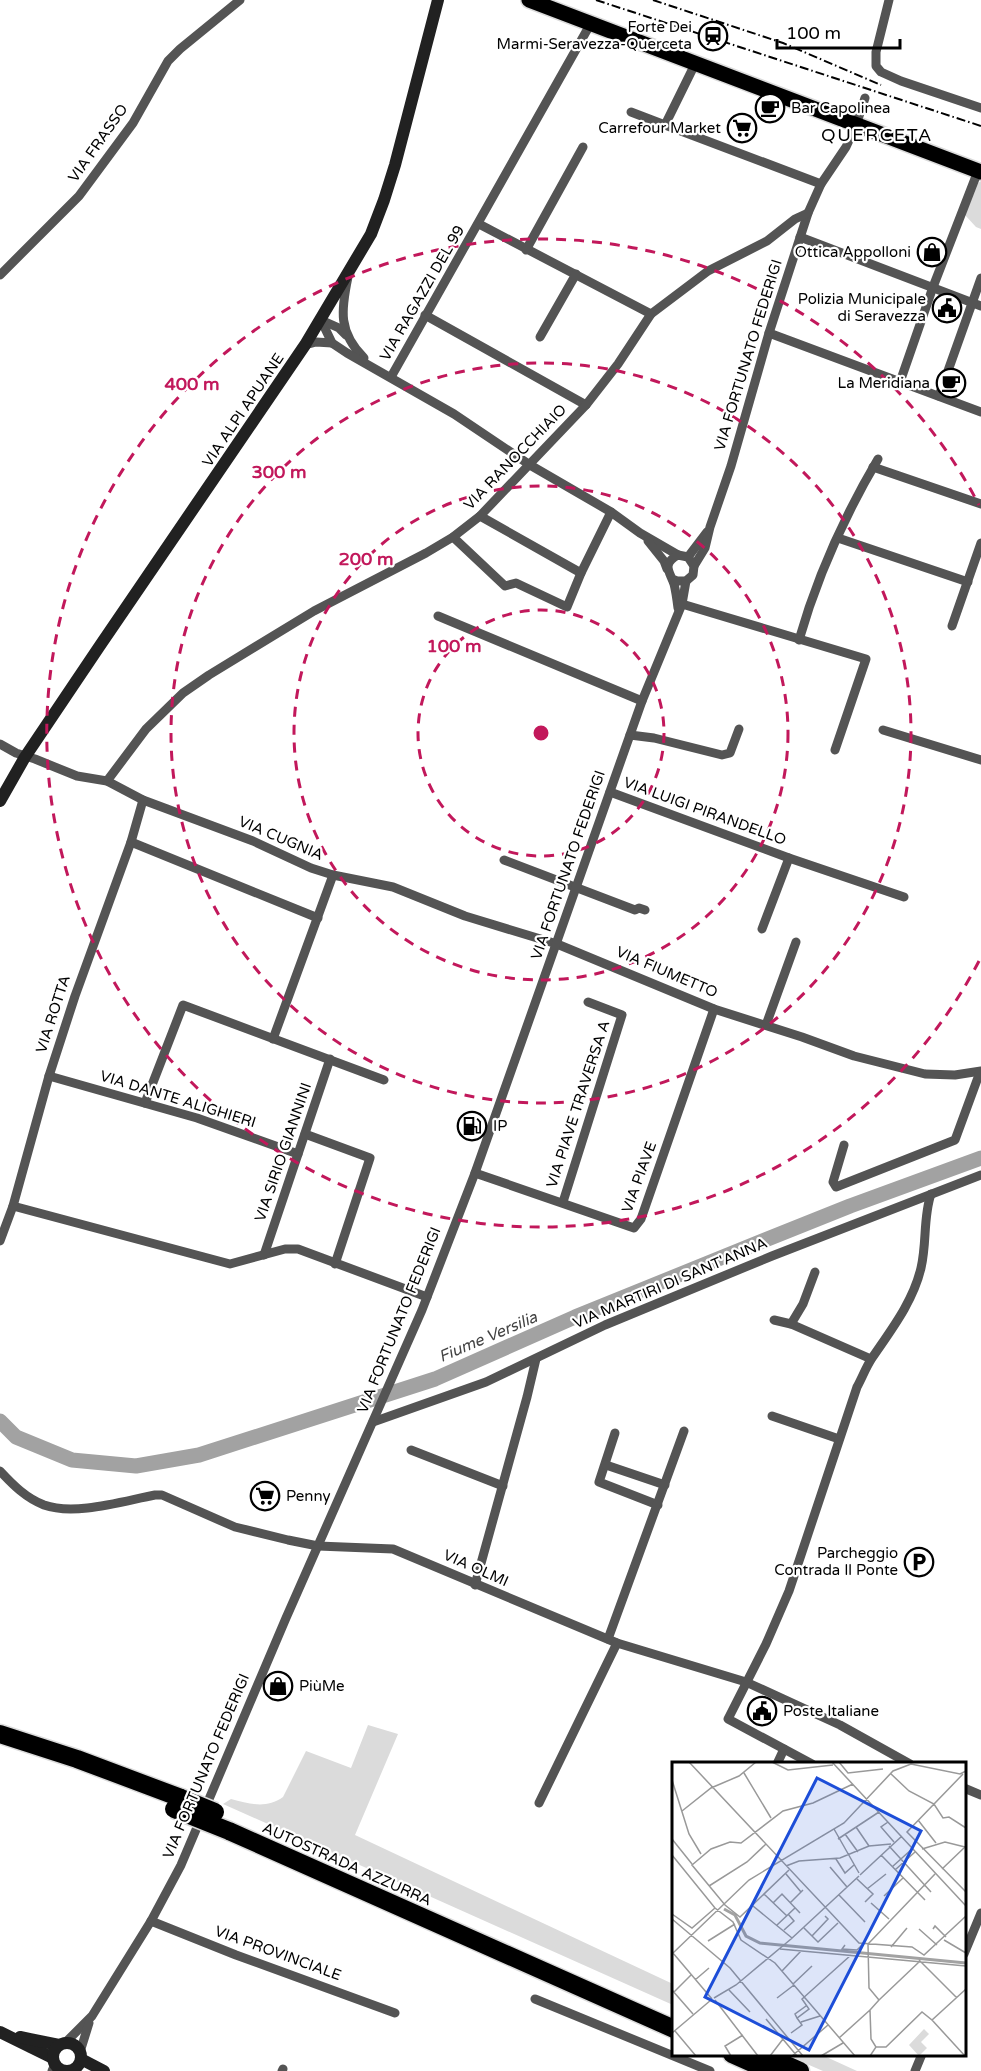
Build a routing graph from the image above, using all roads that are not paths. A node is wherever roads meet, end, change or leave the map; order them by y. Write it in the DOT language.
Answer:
graph roads {
  1 [pos="240,0"];
  2 [pos="438,0"];
  3 [pos="529,0"];
  4 [pos="889,0"];
  5 [pos="591,23"];
  6 [pos="695,64"];
  7 [pos="865,98"];
  8 [pos="981,108"];
  9 [pos="631,112"];
  10 [pos="665,125"];
  11 [pos="856,125"];
  12 [pos="583,147"];
  13 [pos="980,172"];
  14 [pos="821,184"];
  15 [pos="808,213"];
  16 [pos="479,224"];
  17 [pos="800,237"];
  18 [pos="526,250"];
  19 [pos="349,271"];
  20 [pos="576,274"];
  21 [pos="0,275"];
  22 [pos="981,278"];
  23 [pos="933,287"];
  24 [pos="977,304"];
  25 [pos="651,314"];
  26 [pos="425,315"];
  27 [pos="321,320"];
  28 [pos="769,333"];
  29 [pos="346,335"];
  30 [pos="540,337"];
  31 [pos="332,343"];
  32 [pos="306,345"];
  33 [pos="372,366"];
  34 [pos="391,377"];
  35 [pos="900,382"];
  36 [pos="939,396"];
  37 [pos="586,405"];
  38 [pos="981,412"];
  39 [pos="530,465"];
  40 [pos="981,504"];
  41 [pos="611,512"];
  42 [pos="480,516"];
  43 [pos="710,527"];
  44 [pos="640,533"];
  45 [pos="453,537"];
  46 [pos="838,538"];
  47 [pos="981,543"];
  48 [pos="683,556"];
  49 [pos="694,566"];
  50 [pos="668,569"];
  51 [pos="581,573"];
  52 [pos="672,579"];
  53 [pos="686,581"];
  54 [pos="968,582"];
  55 [pos="680,607"];
  56 [pos="438,616"];
  57 [pos="952,626"];
  58 [pos="799,639"];
  59 [pos="642,701"];
  60 [pos="739,729"];
  61 [pos="883,730"];
  62 [pos="630,735"];
  63 [pos="0,744"];
  64 [pos="835,750"];
  65 [pos="25,757"];
  66 [pos="981,760"];
  67 [pos="107,781"];
  68 [pos="610,792"];
  69 [pos="143,800"];
  70 [pos="0,801"];
  71 [pos="131,842"];
  72 [pos="789,858"];
  73 [pos="504,860"];
  74 [pos="333,875"];
  75 [pos="575,887"];
  76 [pos="904,897"];
  77 [pos="645,910"];
  78 [pos="318,918"];
  79 [pos="762,929"];
  80 [pos="796,942"];
  81 [pos="557,944"];
  82 [pos="588,1002"];
  83 [pos="714,1009"];
  84 [pos="766,1025"];
  85 [pos="273,1039"];
  86 [pos="330,1059"];
  87 [pos="981,1071"];
  88 [pos="49,1076"];
  89 [pos="384,1080"];
  90 [pos="145,1103"];
  91 [pos="305,1134"];
  92 [pos="844,1145"];
  93 [pos="298,1154"];
  94 [pos="475,1173"];
  95 [pos="981,1175"];
  96 [pos="931,1194"];
  97 [pos="563,1202"];
  98 [pos="13,1206"];
  99 [pos="0,1241"];
  100 [pos="264,1255"];
  101 [pos="334,1264"];
  102 [pos="814,1272"];
  103 [pos="427,1297"];
  104 [pos="774,1320"];
  105 [pos="791,1324"];
  106 [pos="536,1359"];
  107 [pos="871,1359"];
  108 [pos="772,1416"];
  109 [pos="373,1422"];
  110 [pos="684,1431"];
  111 [pos="615,1433"];
  112 [pos="839,1439"];
  113 [pos="411,1450"];
  114 [pos="606,1465"];
  115 [pos="0,1471"];
  116 [pos="665,1485"];
  117 [pos="502,1486"];
  118 [pos="658,1505"];
  119 [pos="318,1546"];
  120 [pos="476,1585"];
  121 [pos="612,1641"];
  122 [pos="746,1682"];
  123 [pos="0,1734"];
  124 [pos="0,1747"];
  125 [pos="784,1749"];
  126 [pos="778,1762"];
  127 [pos="808,1762"];
  128 [pos="906,1762"];
  129 [pos="966,1789"];
  130 [pos="981,1795"];
  131 [pos="177,1803"];
  132 [pos="539,1803"];
  133 [pos="231,1825"];
  134 [pos="981,1913"];
  135 [pos="151,1921"];
  136 [pos="966,1949"];
  137 [pos="535,1999"];
  138 [pos="395,2013"];
  139 [pos="672,2015"];
  140 [pos="92,2016"];
  141 [pos="672,2028"];
  142 [pos="2,2033"];
  143 [pos="62,2044"];
  144 [pos="672,2055"];
  145 [pos="674,2056"];
  146 [pos="734,2056"];
  147 [pos="764,2056"];
  148 [pos="922,2056"];
  149 [pos="53,2064"];
  150 [pos="75,2065"];
  151 [pos="104,2071"];
  152 [pos="710,2071"];
  153 [pos="770,2071"];
  154 [pos="800,2071"];
  155 [pos="915,2071"];
  1 -- 21 [label="street, VIA FRASSO"];
  2 -- 19 [label="main road, VIA ALPI APUANE"];
  3 -- 5 [label="main road"];
  4 -- 8 [label="street"];
  5 -- 6 [label="main road"];
  5 -- 16 [label="street, VIA RAGAZZI DEL 99"];
  6 -- 10 [label="street"];
  6 -- 11 [label="main road"];
  7 -- 11 [label="street, VIA FORTUNATO FEDERIGI"];
  9 -- 10 [label="street"];
  10 -- 14 [label="street"];
  11 -- 13 [label="main road"];
  11 -- 14 [label="street, VIA FORTUNATO FEDERIGI"];
  12 -- 18 [label="street"];
  13 -- 23 [label="street"];
  14 -- 15 [label="street, VIA FORTUNATO FEDERIGI"];
  15 -- 17 [label="street, VIA FORTUNATO FEDERIGI"];
  15 -- 25 [label="street, VIA RANOCCHIAIO"];
  16 -- 18 [label="street, VIA RAGAZZI DEL 99"];
  16 -- 26 [label="street, VIA RAGAZZI DEL 99"];
  17 -- 23 [label="street"];
  17 -- 28 [label="street, VIA FORTUNATO FEDERIGI"];
  18 -- 20 [label="street, VIA RAGAZZI DEL 99"];
  19 -- 27 [label="main road, VIA ALPI APUANE"];
  19 -- 29 [label="street"];
  20 -- 25 [label="street, VIA RAGAZZI DEL 99"];
  20 -- 30 [label="street"];
  22 -- 24 [label="street"];
  23 -- 24 [label="street"];
  23 -- 35 [label="street"];
  24 -- 36 [label="street"];
  25 -- 37 [label="street, VIA RANOCCHIAIO"];
  26 -- 34 [label="street, VIA RAGAZZI DEL 99"];
  26 -- 37 [label="street"];
  27 -- 29 [label="street"];
  27 -- 31 [label="street"];
  27 -- 32 [label="main road, VIA ALPI APUANE"];
  28 -- 35 [label="street"];
  28 -- 43 [label="street, VIA FORTUNATO FEDERIGI"];
  29 -- 33 [label="street"];
  31 -- 32 [label="street"];
  31 -- 33 [label="street"];
  32 -- 65 [label="main road, VIA ALPI APUANE"];
  33 -- 34 [label="street"];
  34 -- 39 [label="street"];
  35 -- 36 [label="street"];
  36 -- 38 [label="street"];
  37 -- 39 [label="street, VIA RANOCCHIAIO"];
  39 -- 41 [label="street"];
  39 -- 42 [label="street, VIA RANOCCHIAIO"];
  40 -- 46 [label="street"];
  41 -- 44 [label="street"];
  41 -- 51 [label="street"];
  42 -- 45 [label="street, VIA RANOCCHIAIO"];
  42 -- 51 [label="street"];
  43 -- 48 [label="street"];
  43 -- 49 [label="street, VIA FORTUNATO FEDERIGI"];
  44 -- 48 [label="street"];
  44 -- 50 [label="street"];
  45 -- 51 [label="street"];
  45 -- 67 [label="street, VIA RANOCCHIAIO"];
  46 -- 54 [label="street"];
  46 -- 58 [label="street"];
  47 -- 54 [label="street"];
  48 -- 49 [label="street"];
  48 -- 50 [label="street"];
  49 -- 53 [label="street"];
  50 -- 52 [label="street"];
  52 -- 53 [label="street"];
  52 -- 55 [label="street"];
  53 -- 55 [label="street, VIA FORTUNATO FEDERIGI"];
  54 -- 57 [label="street"];
  55 -- 58 [label="street"];
  55 -- 59 [label="street, VIA FORTUNATO FEDERIGI"];
  56 -- 59 [label="street"];
  58 -- 64 [label="street"];
  59 -- 62 [label="street, VIA FORTUNATO FEDERIGI"];
  60 -- 62 [label="street"];
  61 -- 66 [label="street"];
  62 -- 68 [label="street, VIA FORTUNATO FEDERIGI"];
  63 -- 65 [label="street, VIA CUGNIA"];
  65 -- 67 [label="street, VIA CUGNIA"];
  65 -- 70 [label="main road, VIA ALPI APUANE"];
  67 -- 69 [label="street, VIA CUGNIA"];
  68 -- 72 [label="street, VIA LUIGI PIRANDELLO"];
  68 -- 75 [label="street, VIA FORTUNATO FEDERIGI"];
  69 -- 71 [label="street, VIA ROTTA"];
  69 -- 74 [label="street, VIA CUGNIA"];
  71 -- 78 [label="street"];
  71 -- 88 [label="street, VIA ROTTA"];
  72 -- 76 [label="street, VIA LUIGI PIRANDELLO"];
  72 -- 79 [label="street, VIA LUIGI PIRANDELLO"];
  73 -- 75 [label="street"];
  74 -- 78 [label="street"];
  74 -- 81 [label="street, VIA CUGNIA"];
  75 -- 77 [label="street"];
  75 -- 81 [label="street, VIA FORTUNATO FEDERIGI"];
  78 -- 85 [label="street"];
  80 -- 84 [label="street"];
  81 -- 83 [label="street, VIA FIUMETTO"];
  81 -- 94 [label="street, VIA FORTUNATO FEDERIGI"];
  82 -- 97 [label="street, VIA PIAVE TRAVERSA A"];
  83 -- 84 [label="street, VIA FIUMETTO"];
  83 -- 97 [label="street, VIA PIAVE"];
  84 -- 87 [label="street, VIA FIUMETTO"];
  85 -- 86 [label="street"];
  85 -- 90 [label="street"];
  86 -- 89 [label="street"];
  86 -- 91 [label="street, VIA SIRIO GIANNINI"];
  87 -- 92 [label="street"];
  88 -- 90 [label="street, VIA DANTE ALIGHIERI"];
  88 -- 98 [label="street, VIA ROTTA"];
  90 -- 93 [label="street, VIA DANTE ALIGHIERI"];
  91 -- 93 [label="street, VIA SIRIO GIANNINI"];
  91 -- 101 [label="street"];
  93 -- 100 [label="street, VIA SIRIO GIANNINI"];
  94 -- 97 [label="street, VIA PIAVE"];
  94 -- 103 [label="street, VIA FORTUNATO FEDERIGI"];
  95 -- 96 [label="street, VIA MARTIRI DI SANT'ANNA"];
  96 -- 106 [label="street, VIA MARTIRI DI SANT'ANNA"];
  96 -- 107 [label="street"];
  98 -- 99 [label="street, VIA ROTTA"];
  98 -- 100 [label="street"];
  100 -- 101 [label="street"];
  101 -- 103 [label="street"];
  102 -- 105 [label="street"];
  103 -- 109 [label="street, VIA FORTUNATO FEDERIGI"];
  104 -- 105 [label="street"];
  105 -- 107 [label="street"];
  106 -- 109 [label="street, VIA MARTIRI DI SANT'ANNA"];
  106 -- 117 [label="street"];
  107 -- 112 [label="street"];
  108 -- 112 [label="street"];
  109 -- 119 [label="street, VIA FORTUNATO FEDERIGI"];
  110 -- 116 [label="street"];
  111 -- 114 [label="street"];
  112 -- 122 [label="street"];
  113 -- 117 [label="street"];
  114 -- 116 [label="street"];
  114 -- 118 [label="street"];
  115 -- 119 [label="street, VIA OLMI"];
  116 -- 118 [label="street"];
  117 -- 120 [label="street"];
  118 -- 121 [label="street"];
  119 -- 120 [label="street, VIA OLMI"];
  119 -- 135 [label="street, VIA FORTUNATO FEDERIGI"];
  120 -- 121 [label="street, VIA OLMI"];
  121 -- 122 [label="street, VIA OLMI"];
  121 -- 132 [label="street"];
  122 -- 125 [label="street"];
  122 -- 128 [label="street, VIA OLMI"];
  123 -- 131 [label="highway, AUTOSTRADA AZZURRA"];
  124 -- 131 [label="highway, AUTOSTRADA AZZURRA"];
  125 -- 126 [label="street"];
  125 -- 127 [label="street"];
  129 -- 130 [label="street"];
  131 -- 133 [label="highway, AUTOSTRADA AZZURRA, bridge"];
  133 -- 139 [label="highway, AUTOSTRADA AZZURRA"];
  133 -- 141 [label="highway, AUTOSTRADA AZZURRA"];
  134 -- 136 [label="street"];
  135 -- 138 [label="street, VIA PROVINCIALE"];
  135 -- 140 [label="street, VIA FORTUNATO FEDERIGI"];
  137 -- 144 [label="street"];
  140 -- 143 [label="street, VIA FORTUNATO FEDERIGI"];
  140 -- 150 [label="street, VIA FORTUNATO FEDERIGI"];
  142 -- 143 [label="main road"];
  142 -- 149 [label="main road"];
  143 -- 149 [label="main road"];
  143 -- 150 [label="main road"];
  145 -- 152 [label="street"];
  146 -- 153 [label="highway"];
  147 -- 154 [label="highway"];
  148 -- 155 [label="street"];
  149 -- 150 [label="main road"];
  150 -- 151 [label="main road"];
}
